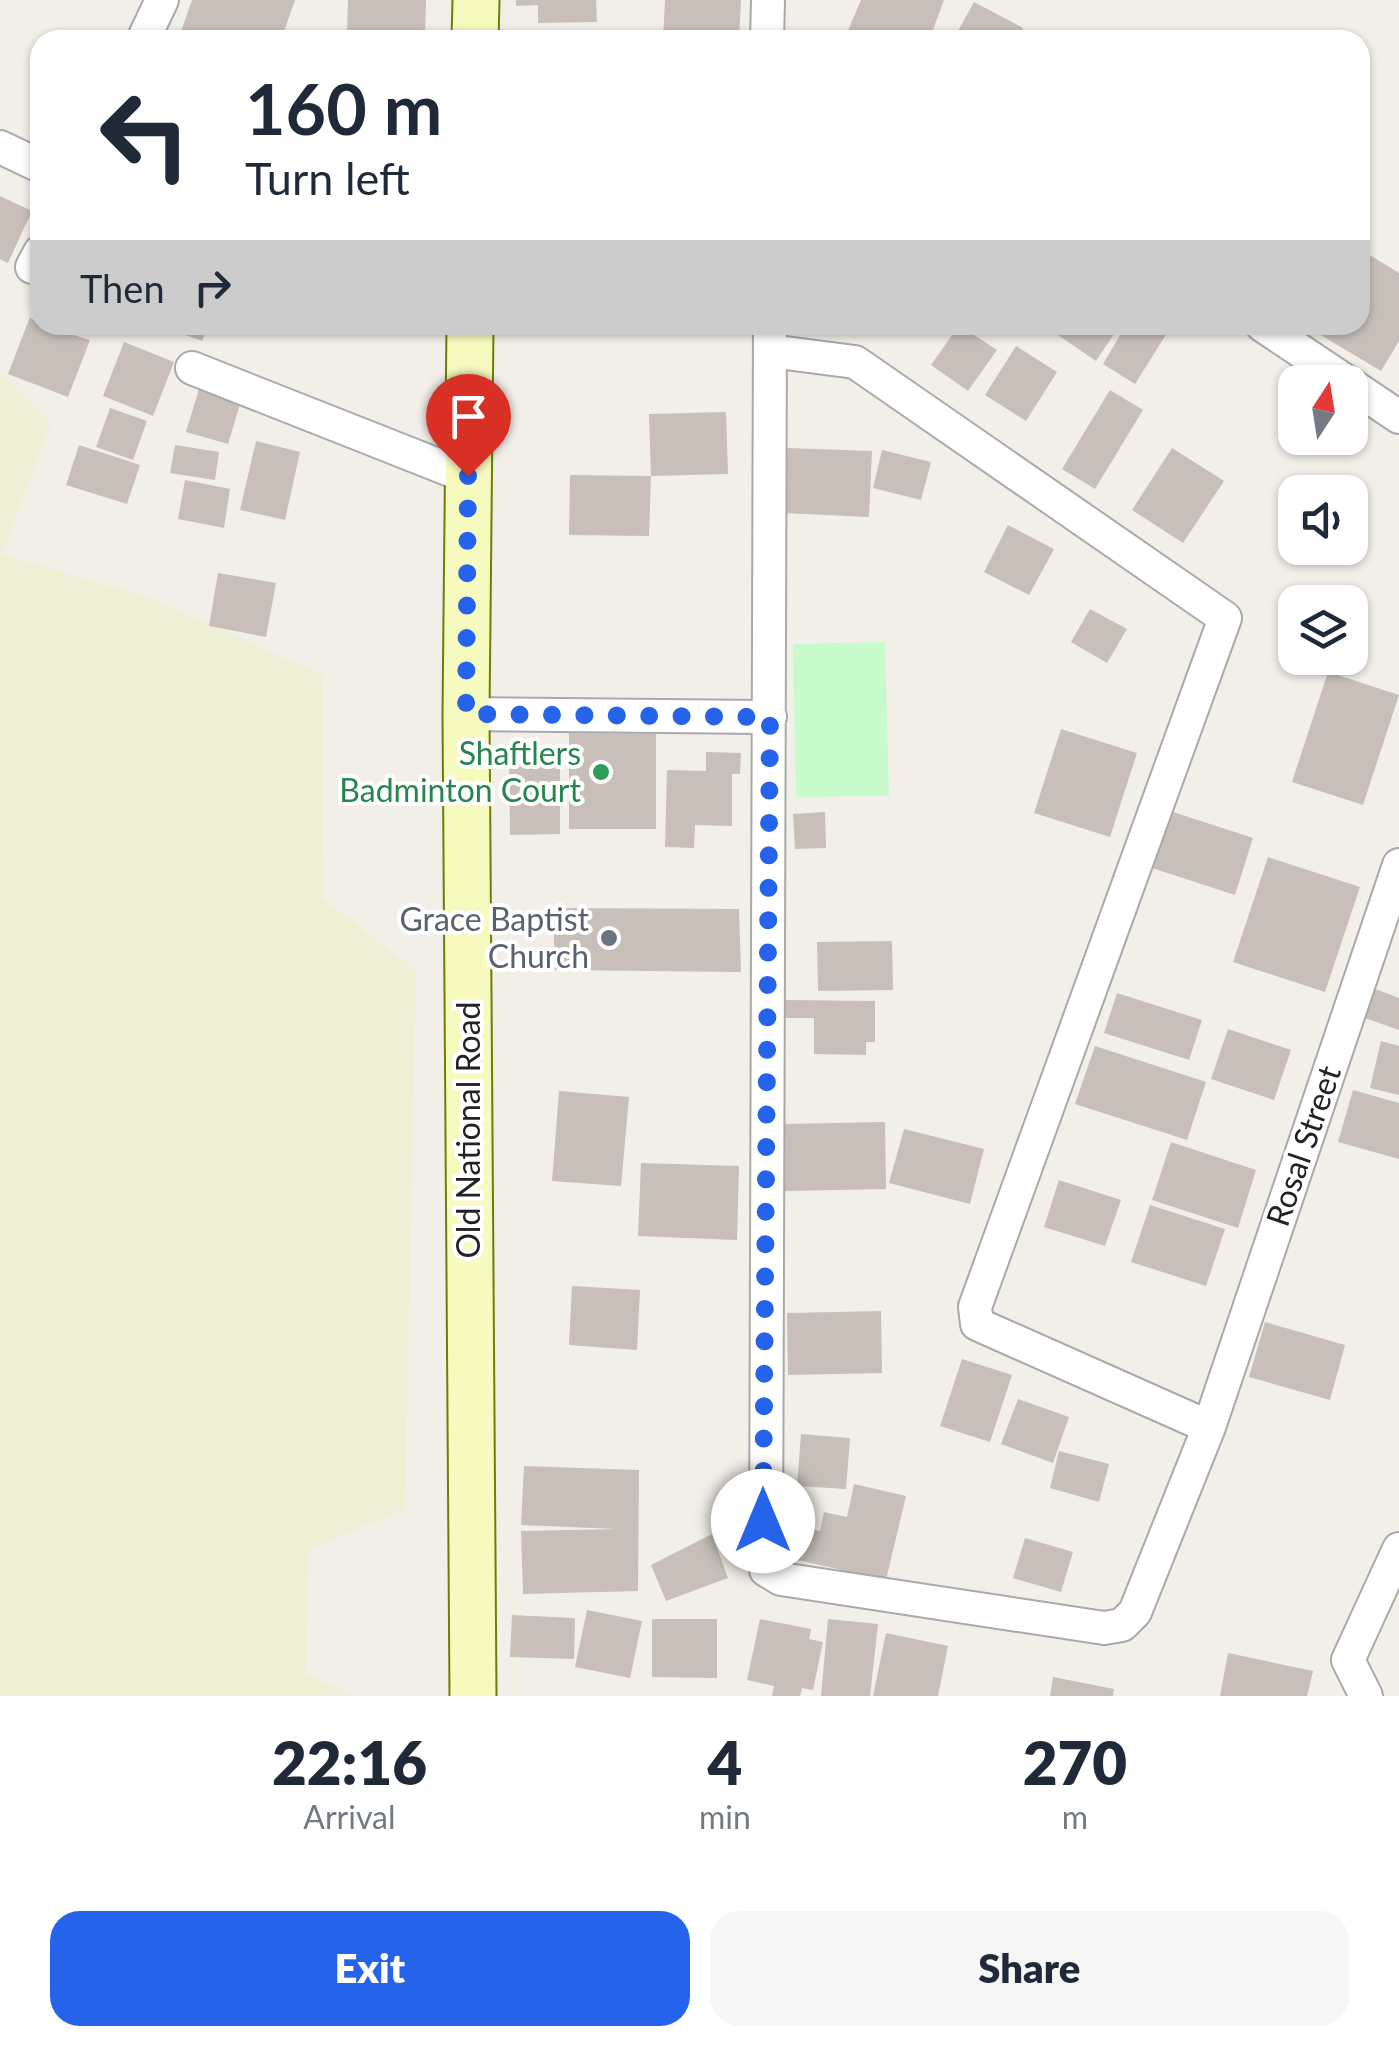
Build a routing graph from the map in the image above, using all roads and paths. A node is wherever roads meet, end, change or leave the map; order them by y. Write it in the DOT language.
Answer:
graph roads {
  1 [pos="162,0"];
  2 [pos="476,0"];
  3 [pos="768,0"];
  4 [pos="148,30"];
  5 [pos="475,30"];
  6 [pos="767,30"];
  7 [pos="0,147"];
  8 [pos="30,161"];
  9 [pos="470,335"];
  10 [pos="1277,335"];
  11 [pos="770,338"];
  12 [pos="1320,365"];
  13 [pos="192,368"];
  14 [pos="1368,397"];
  15 [pos="1399,418"];
  16 [pos="468,476"];
  17 [pos="466,714"];
  18 [pos="770,717"];
  19 [pos="1399,865"];
  20 [pos="1210,1426"];
  21 [pos="1399,1549"];
  22 [pos="473,1696"];
  23 [pos="1366,1696"];
  1 -- 4 [label="street"];
  2 -- 5 [label="main road"];
  3 -- 6 [label="street"];
  7 -- 8 [label="street"];
  9 -- 16 [label="main road, Old National Road"];
  10 -- 12 [label="street"];
  11 -- 18 [label="street"];
  11 -- 20 [label="street"];
  13 -- 16 [label="street"];
  14 -- 15 [label="street"];
  16 -- 17 [label="main road, Old National Road"];
  17 -- 18 [label="street"];
  17 -- 22 [label="main road, Old National Road"];
  18 -- 20 [label="street, Rosal Street"];
  19 -- 20 [label="street, Rosal Street"];
  21 -- 23 [label="street"];
}
